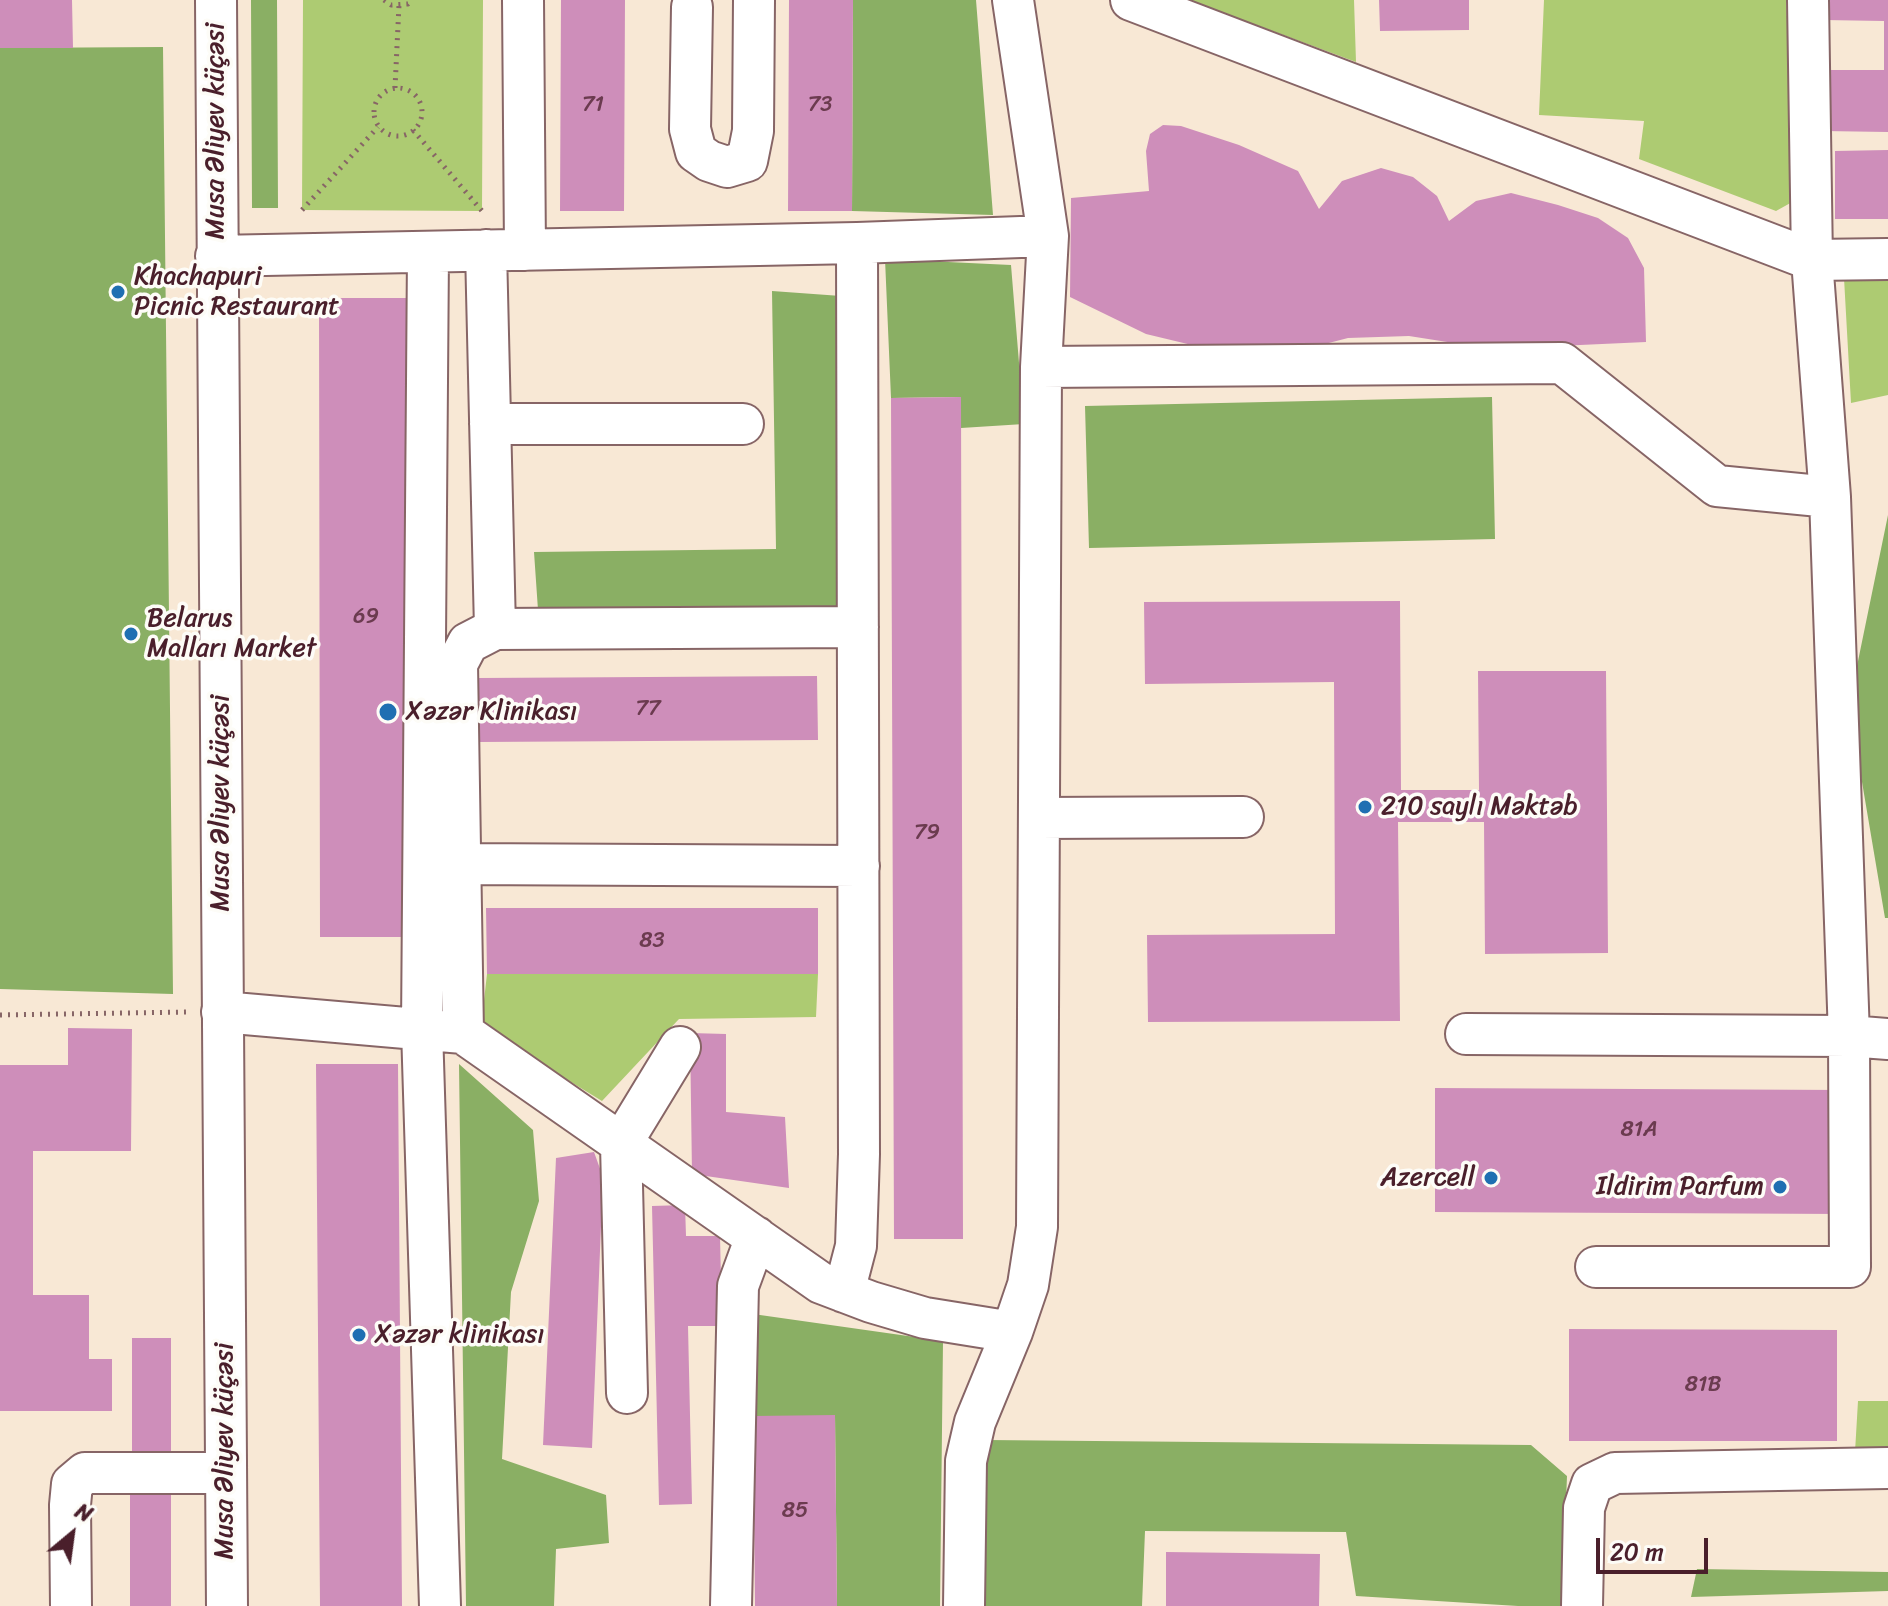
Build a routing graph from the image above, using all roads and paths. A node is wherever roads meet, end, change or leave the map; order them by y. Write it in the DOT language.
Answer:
graph roads {
  1 [pos="216,0"];
  2 [pos="384,0"];
  3 [pos="412,0"];
  4 [pos="523,0"];
  5 [pos="754,0"];
  6 [pos="1013,0"];
  7 [pos="1131,0"];
  8 [pos="1808,0"];
  9 [pos="399,5"];
  10 [pos="692,7"];
  11 [pos="395,88"];
  12 [pos="378,127"];
  13 [pos="413,130"];
  14 [pos="302,210"];
  15 [pos="482,211"];
  16 [pos="1048,236"];
  17 [pos="857,243"];
  18 [pos="486,250"];
  19 [pos="525,250"];
  20 [pos="428,252"];
  21 [pos="216,256"];
  22 [pos="1888,259"];
  23 [pos="1812,260"];
  24 [pos="1041,367"];
  25 [pos="490,424"];
  26 [pos="743,424"];
  27 [pos="1830,497"];
  28 [pos="858,627"];
  29 [pos="495,629"];
  30 [pos="1243,817"];
  31 [pos="1039,818"];
  32 [pos="460,864"];
  33 [pos="859,866"];
  34 [pos="222,1012"];
  35 [pos="0,1015"];
  36 [pos="422,1029"];
  37 [pos="463,1033"];
  38 [pos="1466,1034"];
  39 [pos="1869,1038"];
  40 [pos="680,1047"];
  41 [pos="621,1144"];
  42 [pos="756,1237"];
  43 [pos="1596,1267"];
  44 [pos="844,1292"];
  45 [pos="1012,1332"];
  46 [pos="627,1393"];
  47 [pos="1888,1468"];
  48 [pos="226,1473"];
  49 [pos="71,1606"];
  50 [pos="227,1606"];
  51 [pos="440,1606"];
  52 [pos="731,1606"];
  53 [pos="964,1606"];
  54 [pos="1582,1606"];
  1 -- 21 [label="street, Musa Əliyev küçəsi"];
  2 -- 9 [label="path"];
  3 -- 9 [label="path"];
  4 -- 19 [label="street"];
  5 -- 10 [label="street"];
  6 -- 16 [label="street"];
  7 -- 23 [label="street"];
  8 -- 23 [label="street"];
  9 -- 11 [label="path"];
  11 -- 12 [label="path"];
  11 -- 13 [label="path"];
  12 -- 13 [label="path"];
  12 -- 14 [label="path"];
  13 -- 15 [label="path"];
  16 -- 17 [label="street"];
  16 -- 24 [label="street"];
  17 -- 19 [label="street"];
  17 -- 28 [label="street"];
  18 -- 19 [label="street"];
  18 -- 20 [label="street"];
  18 -- 25 [label="street"];
  20 -- 21 [label="street"];
  20 -- 36 [label="street"];
  21 -- 34 [label="street, Musa Əliyev küçəsi"];
  22 -- 23 [label="street"];
  23 -- 27 [label="street"];
  24 -- 27 [label="street"];
  24 -- 31 [label="street"];
  25 -- 26 [label="street"];
  25 -- 29 [label="street"];
  27 -- 39 [label="street"];
  28 -- 29 [label="street"];
  28 -- 33 [label="street"];
  29 -- 32 [label="street"];
  30 -- 31 [label="street"];
  31 -- 45 [label="street"];
  32 -- 33 [label="street"];
  32 -- 37 [label="street"];
  33 -- 44 [label="street"];
  34 -- 35 [label="path"];
  34 -- 36 [label="street"];
  34 -- 48 [label="street, Musa Əliyev küçəsi"];
  36 -- 37 [label="street"];
  36 -- 51 [label="street"];
  37 -- 41 [label="street"];
  38 -- 39 [label="street"];
  39 -- 43 [label="street"];
  40 -- 41 [label="street"];
  41 -- 42 [label="street"];
  41 -- 46 [label="street"];
  42 -- 44 [label="street"];
  42 -- 52 [label="street"];
  44 -- 45 [label="street"];
  45 -- 53 [label="street"];
  47 -- 54 [label="street"];
  48 -- 49 [label="street"];
  48 -- 50 [label="street, Musa Əliyev küçəsi"];
}
